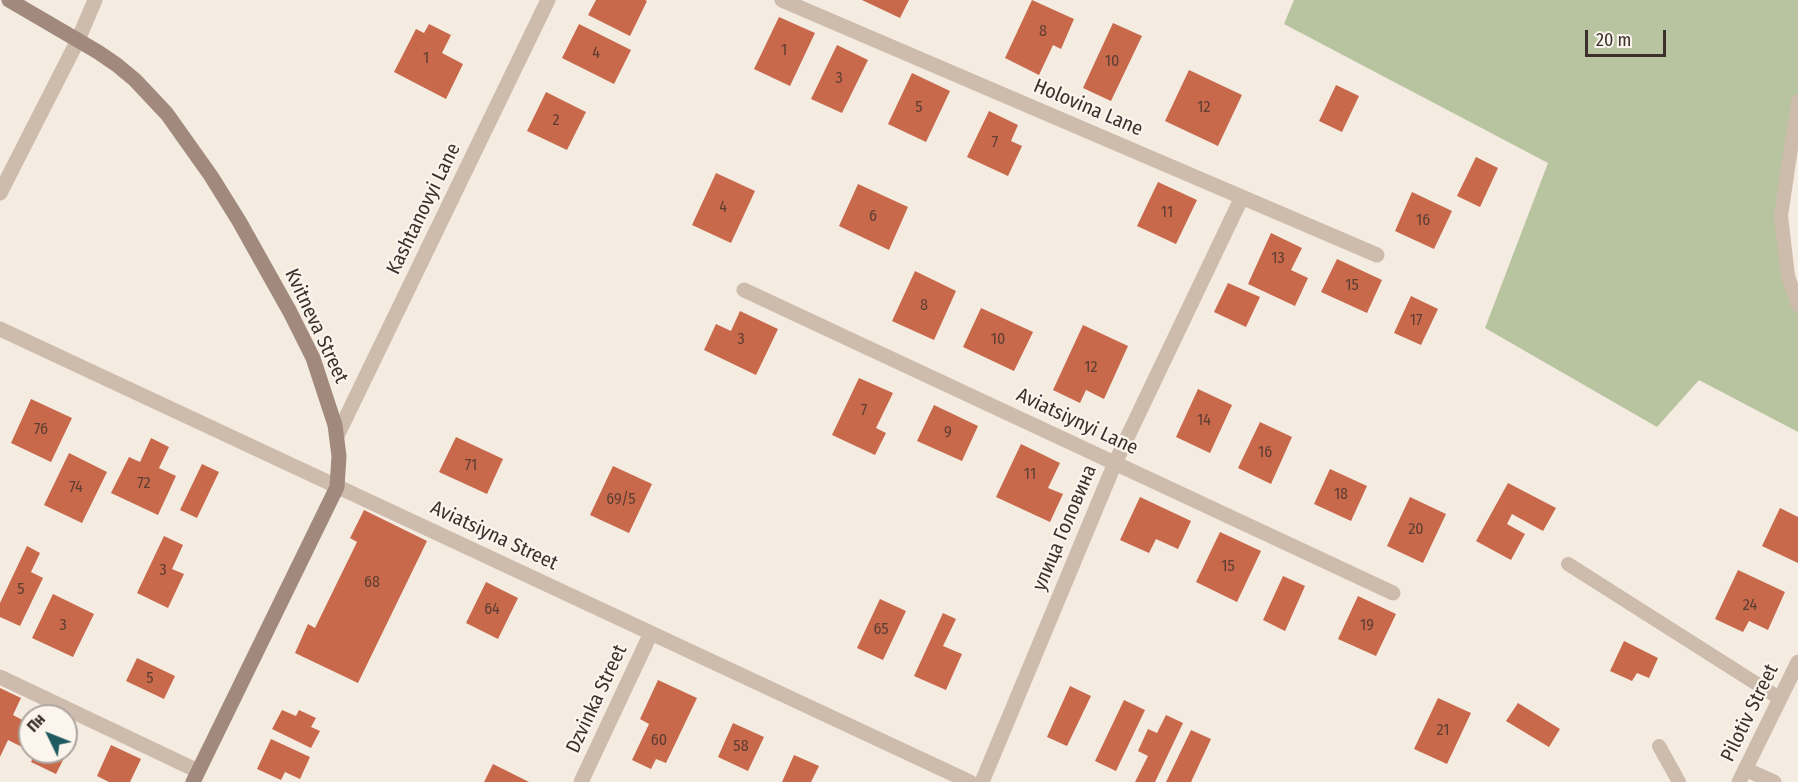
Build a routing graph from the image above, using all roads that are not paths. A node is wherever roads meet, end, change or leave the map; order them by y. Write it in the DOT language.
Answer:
graph roads {
  1 [pos="9,0"];
  2 [pos="95,0"];
  3 [pos="548,0"];
  4 [pos="782,0"];
  5 [pos="78,40"];
  6 [pos="1798,101"];
  7 [pos="0,193"];
  8 [pos="1242,197"];
  9 [pos="1377,255"];
  10 [pos="744,290"];
  11 [pos="1798,305"];
  12 [pos="0,329"];
  13 [pos="337,436"];
  14 [pos="1115,463"];
  15 [pos="337,487"];
  16 [pos="1568,564"];
  17 [pos="1393,593"];
  18 [pos="651,633"];
  19 [pos="1798,662"];
  20 [pos="0,677"];
  21 [pos="1779,698"];
  22 [pos="1659,746"];
  23 [pos="1742,775"];
  24 [pos="195,777"];
  25 [pos="581,782"];
  26 [pos="970,782"];
  27 [pos="982,782"];
  28 [pos="1678,782"];
  29 [pos="1774,782"];
  1 -- 5 [label="main road, Kvitneva Street"];
  2 -- 5 [label="street"];
  3 -- 13 [label="street, Kashtanovyi Lane"];
  4 -- 8 [label="street, Holovina Lane"];
  5 -- 7 [label="street"];
  5 -- 13 [label="main road, Kvitneva Street"];
  6 -- 11 [label="lane"];
  8 -- 9 [label="street, Holovina Lane"];
  8 -- 14 [label="street, улица Головина"];
  10 -- 14 [label="street, Aviatsiynyi Lane"];
  12 -- 15 [label="street, Aviatsiyna Street"];
  13 -- 15 [label="main road, Kvitneva Street"];
  14 -- 17 [label="street, Aviatsiynyi Lane"];
  14 -- 27 [label="street, улица Головина"];
  15 -- 18 [label="street, Aviatsiyna Street"];
  15 -- 24 [label="main road, Kvitneva Street"];
  16 -- 21 [label="lane"];
  18 -- 25 [label="street, Dzvinka Street"];
  18 -- 26 [label="street, Aviatsiyna Street"];
  19 -- 21 [label="street, Pilotiv Street"];
  20 -- 24 [label="street"];
  21 -- 23 [label="street, Pilotiv Street"];
  22 -- 28 [label="lane"];
  23 -- 29 [label="street"];
}
